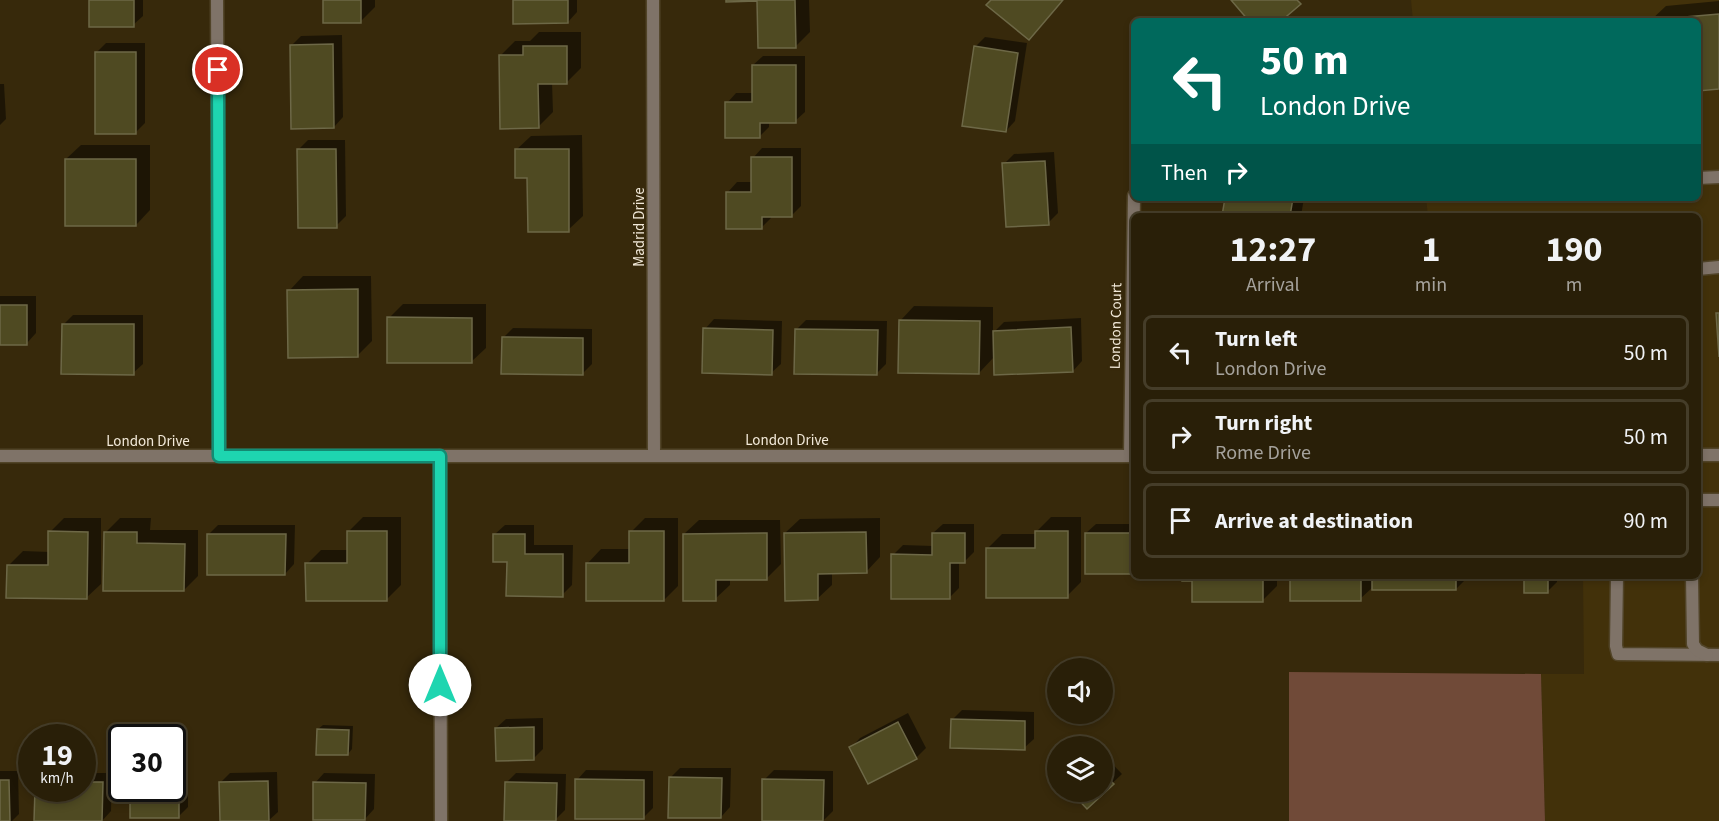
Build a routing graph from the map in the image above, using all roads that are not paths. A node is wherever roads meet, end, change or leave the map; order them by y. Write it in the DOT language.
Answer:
graph roads {
  1 [pos="217,0"];
  2 [pos="653,0"];
  3 [pos="1719,177"];
  4 [pos="1701,178"];
  5 [pos="1719,267"];
  6 [pos="1701,269"];
  7 [pos="654,454"];
  8 [pos="1701,455"];
  9 [pos="1719,455"];
  10 [pos="0,456"];
  11 [pos="219,456"];
  12 [pos="440,456"];
  13 [pos="1131,456"];
  14 [pos="1701,500"];
  15 [pos="1719,500"];
  16 [pos="1617,579"];
  17 [pos="1692,579"];
  18 [pos="1713,655"];
  19 [pos="441,821"];
  1 -- 11 [label="street"];
  2 -- 7 [label="street, Madrid Drive"];
  3 -- 4 [label="street"];
  5 -- 6 [label="street"];
  7 -- 12 [label="street, London Drive"];
  7 -- 13 [label="street, London Drive"];
  8 -- 9 [label="street"];
  10 -- 11 [label="street, London Drive"];
  11 -- 12 [label="street, London Drive"];
  12 -- 19 [label="street"];
  14 -- 15 [label="street"];
  16 -- 18 [label="street"];
  17 -- 18 [label="street"];
}
